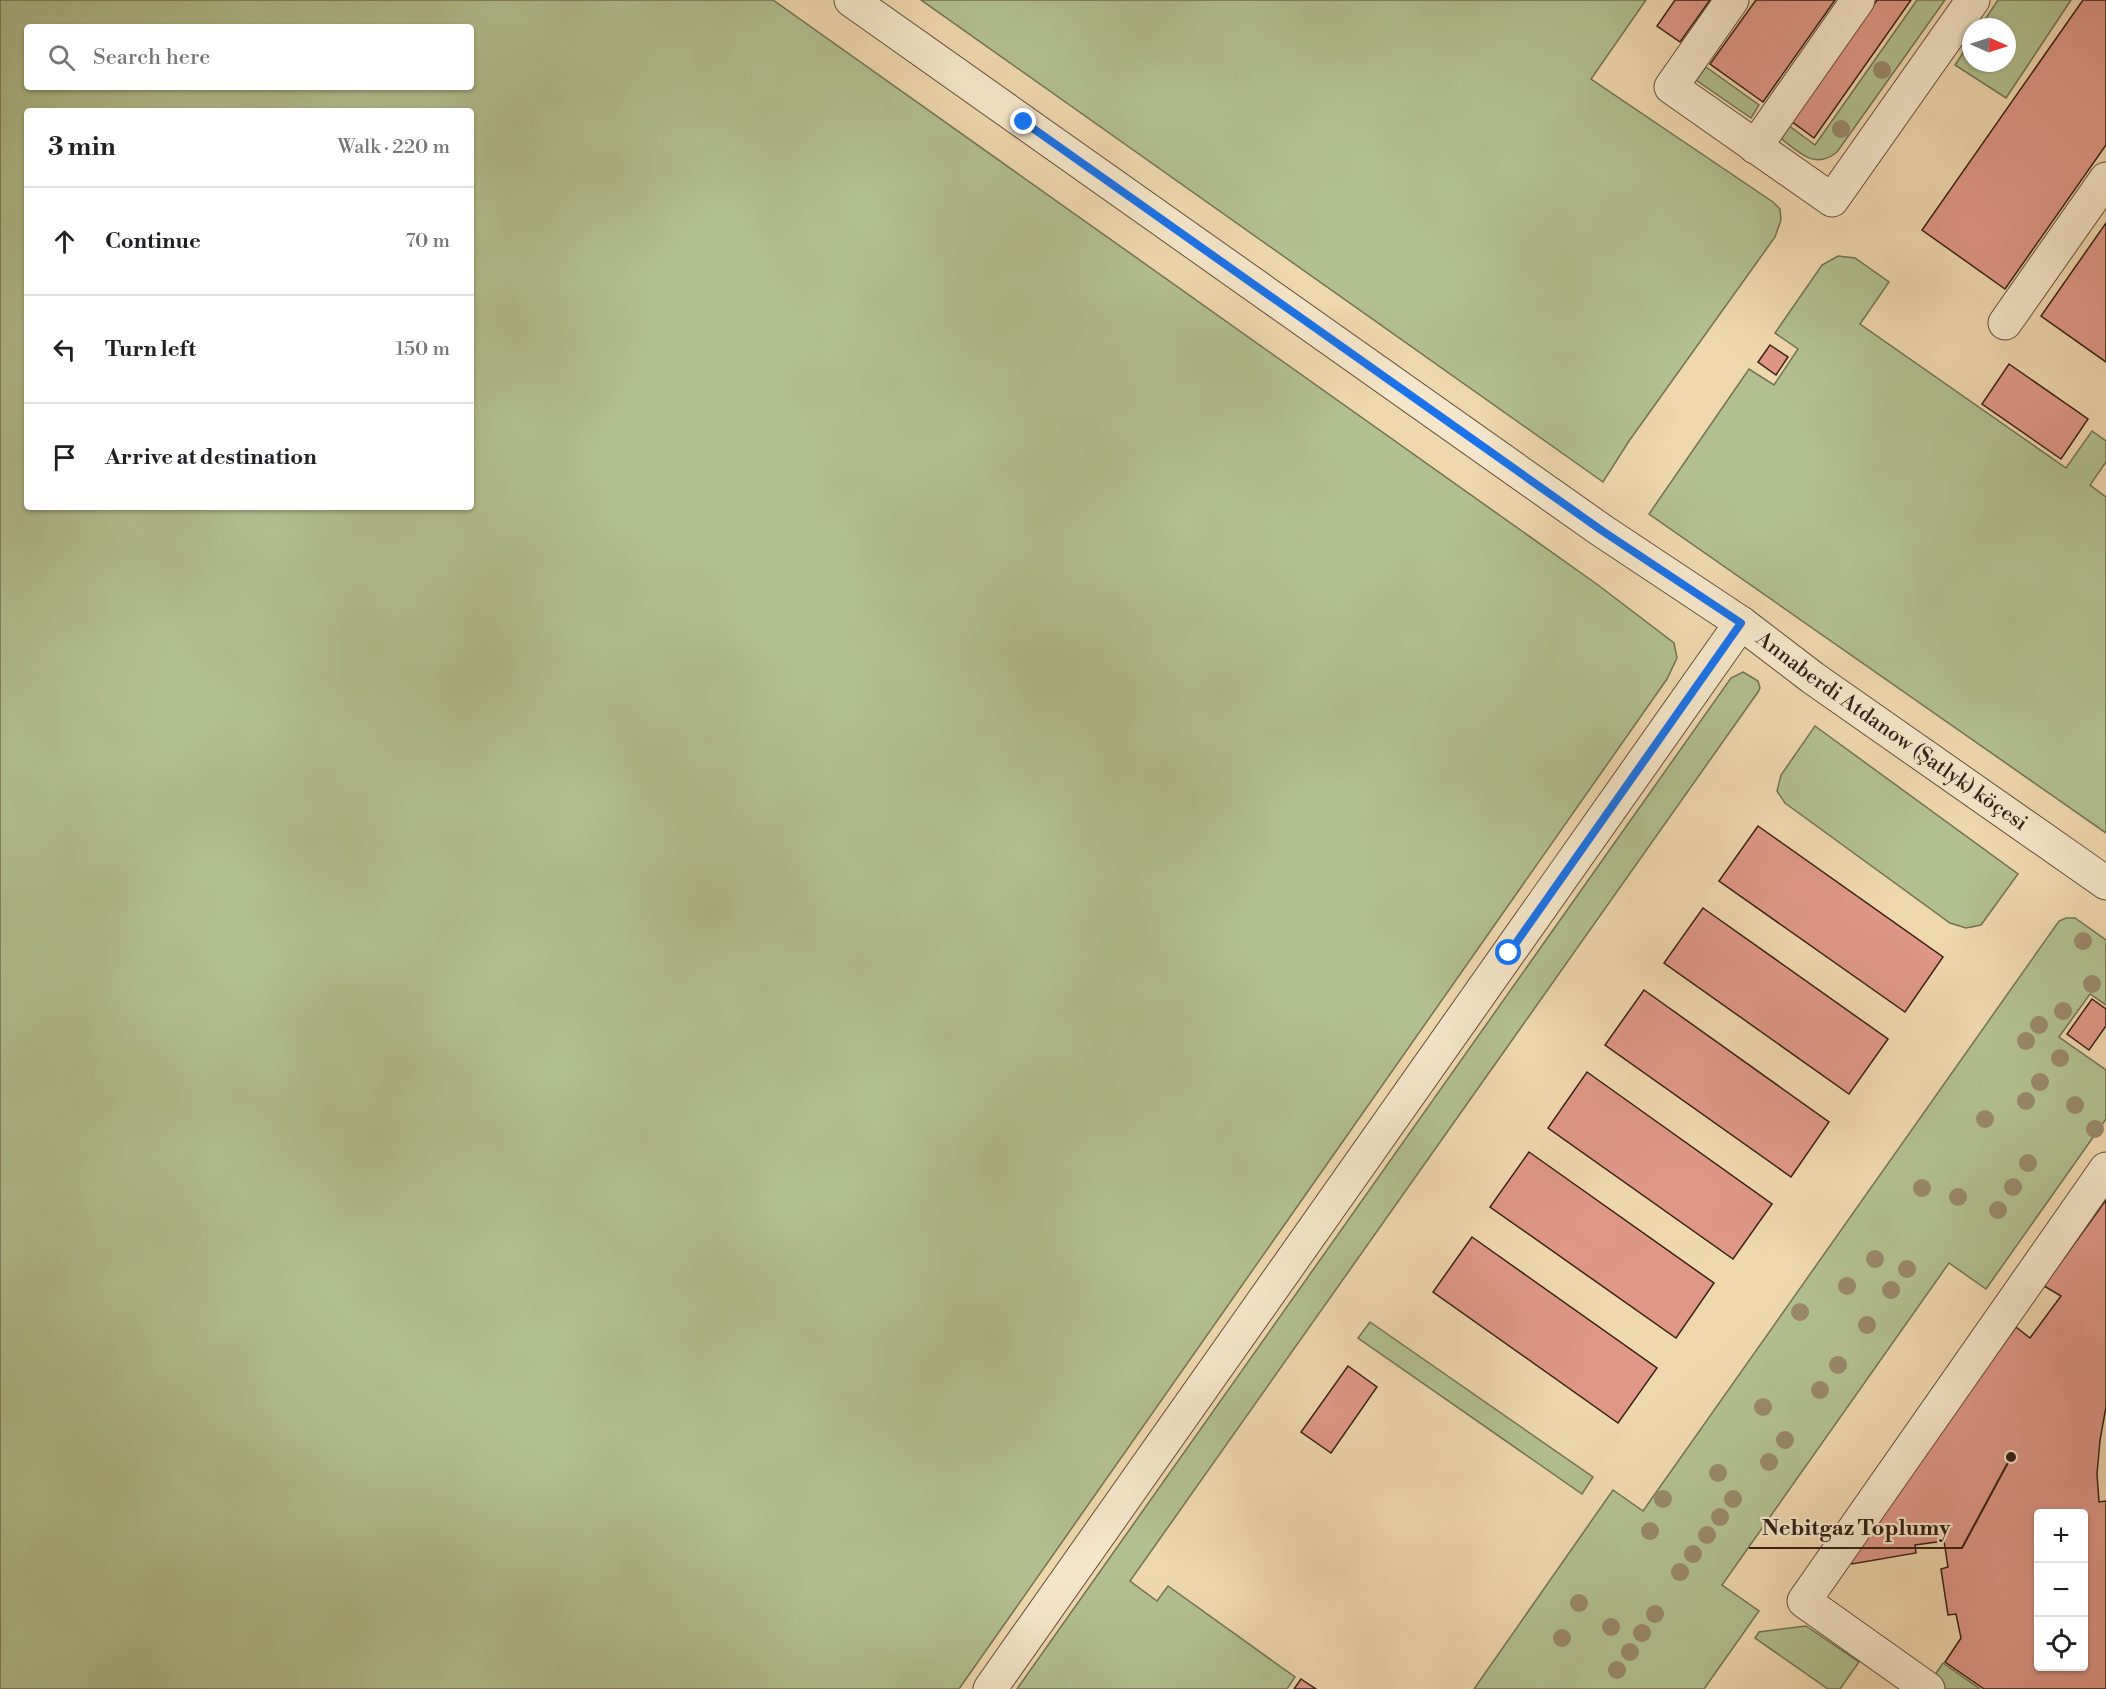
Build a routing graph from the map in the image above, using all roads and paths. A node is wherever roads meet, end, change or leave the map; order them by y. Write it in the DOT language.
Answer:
graph roads {
  1 [pos="851,0"];
  2 [pos="1732,0"];
  3 [pos="1858,0"];
  4 [pos="1973,0"];
  5 [pos="1755,147"];
  6 [pos="2106,179"];
  7 [pos="2005,323"];
  8 [pos="1741,623"];
  9 [pos="2106,883"];
  10 [pos="2106,1169"];
  11 [pos="990,1689"];
  12 [pos="1928,1689"];
  1 -- 8 [label="street, Annaberdi Atdanow (Şatlyk) köçesi"];
  2 -- 5 [label="street"];
  3 -- 5 [label="street"];
  4 -- 5 [label="street"];
  6 -- 7 [label="street"];
  8 -- 9 [label="street, Annaberdi Atdanow (Şatlyk) köçesi"];
  8 -- 11 [label="street"];
  10 -- 12 [label="street"];
}
